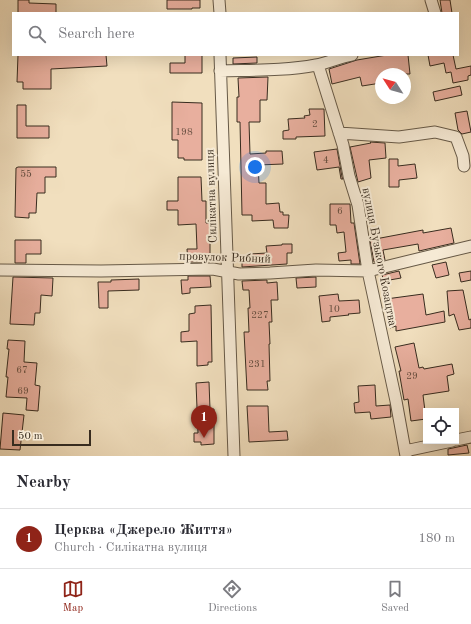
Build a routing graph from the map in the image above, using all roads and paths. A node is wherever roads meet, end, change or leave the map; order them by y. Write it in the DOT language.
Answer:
graph roads {
  1 [pos="219,0"];
  2 [pos="431,0"];
  3 [pos="220,12"];
  4 [pos="435,12"];
  5 [pos="220,56"];
  6 [pos="346,56"];
  7 [pos="318,65"];
  8 [pos="220,71"];
  9 [pos="339,134"];
  10 [pos="464,166"];
  11 [pos="471,246"];
  12 [pos="0,270"];
  13 [pos="227,271"];
  14 [pos="368,271"];
  15 [pos="471,437"];
  16 [pos="459,439"];
  17 [pos="441,444"];
  18 [pos="406,454"];
  19 [pos="234,456"];
  1 -- 3 [label="street"];
  2 -- 4 [label="street"];
  5 -- 8 [label="street, Силікатна вулиця"];
  6 -- 7 [label="street"];
  7 -- 8 [label="street"];
  7 -- 9 [label="street, вулиця Бузького Козацтва"];
  8 -- 13 [label="street, Силікатна вулиця"];
  9 -- 10 [label="street"];
  9 -- 14 [label="street, вулиця Бузького Козацтва"];
  11 -- 14 [label="street, провулок Рибний"];
  12 -- 13 [label="street, провулок Рибний"];
  13 -- 14 [label="street, провулок Рибний"];
  13 -- 19 [label="street, Силікатна вулиця"];
  14 -- 18 [label="street, вулиця Бузького Козацтва"];
  15 -- 16 [label="street"];
  17 -- 18 [label="street"];
}
